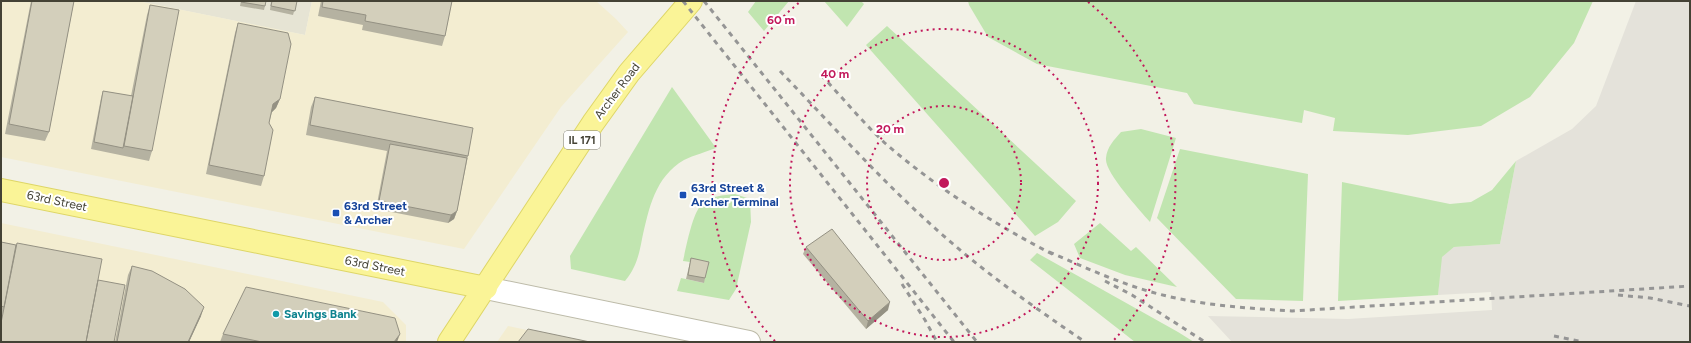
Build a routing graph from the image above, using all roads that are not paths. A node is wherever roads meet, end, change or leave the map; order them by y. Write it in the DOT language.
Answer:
graph roads {
  1 [pos="691,1"];
  2 [pos="1,190"];
  3 [pos="486,288"];
  4 [pos="449,342"];
  5 [pos="748,342"];
  1 -- 3 [label="main road, Archer Road / IL 171"];
  2 -- 3 [label="main road, 63rd Street"];
  3 -- 4 [label="main road, IL 171"];
  3 -- 5 [label="street, 63rd Street"];
}
